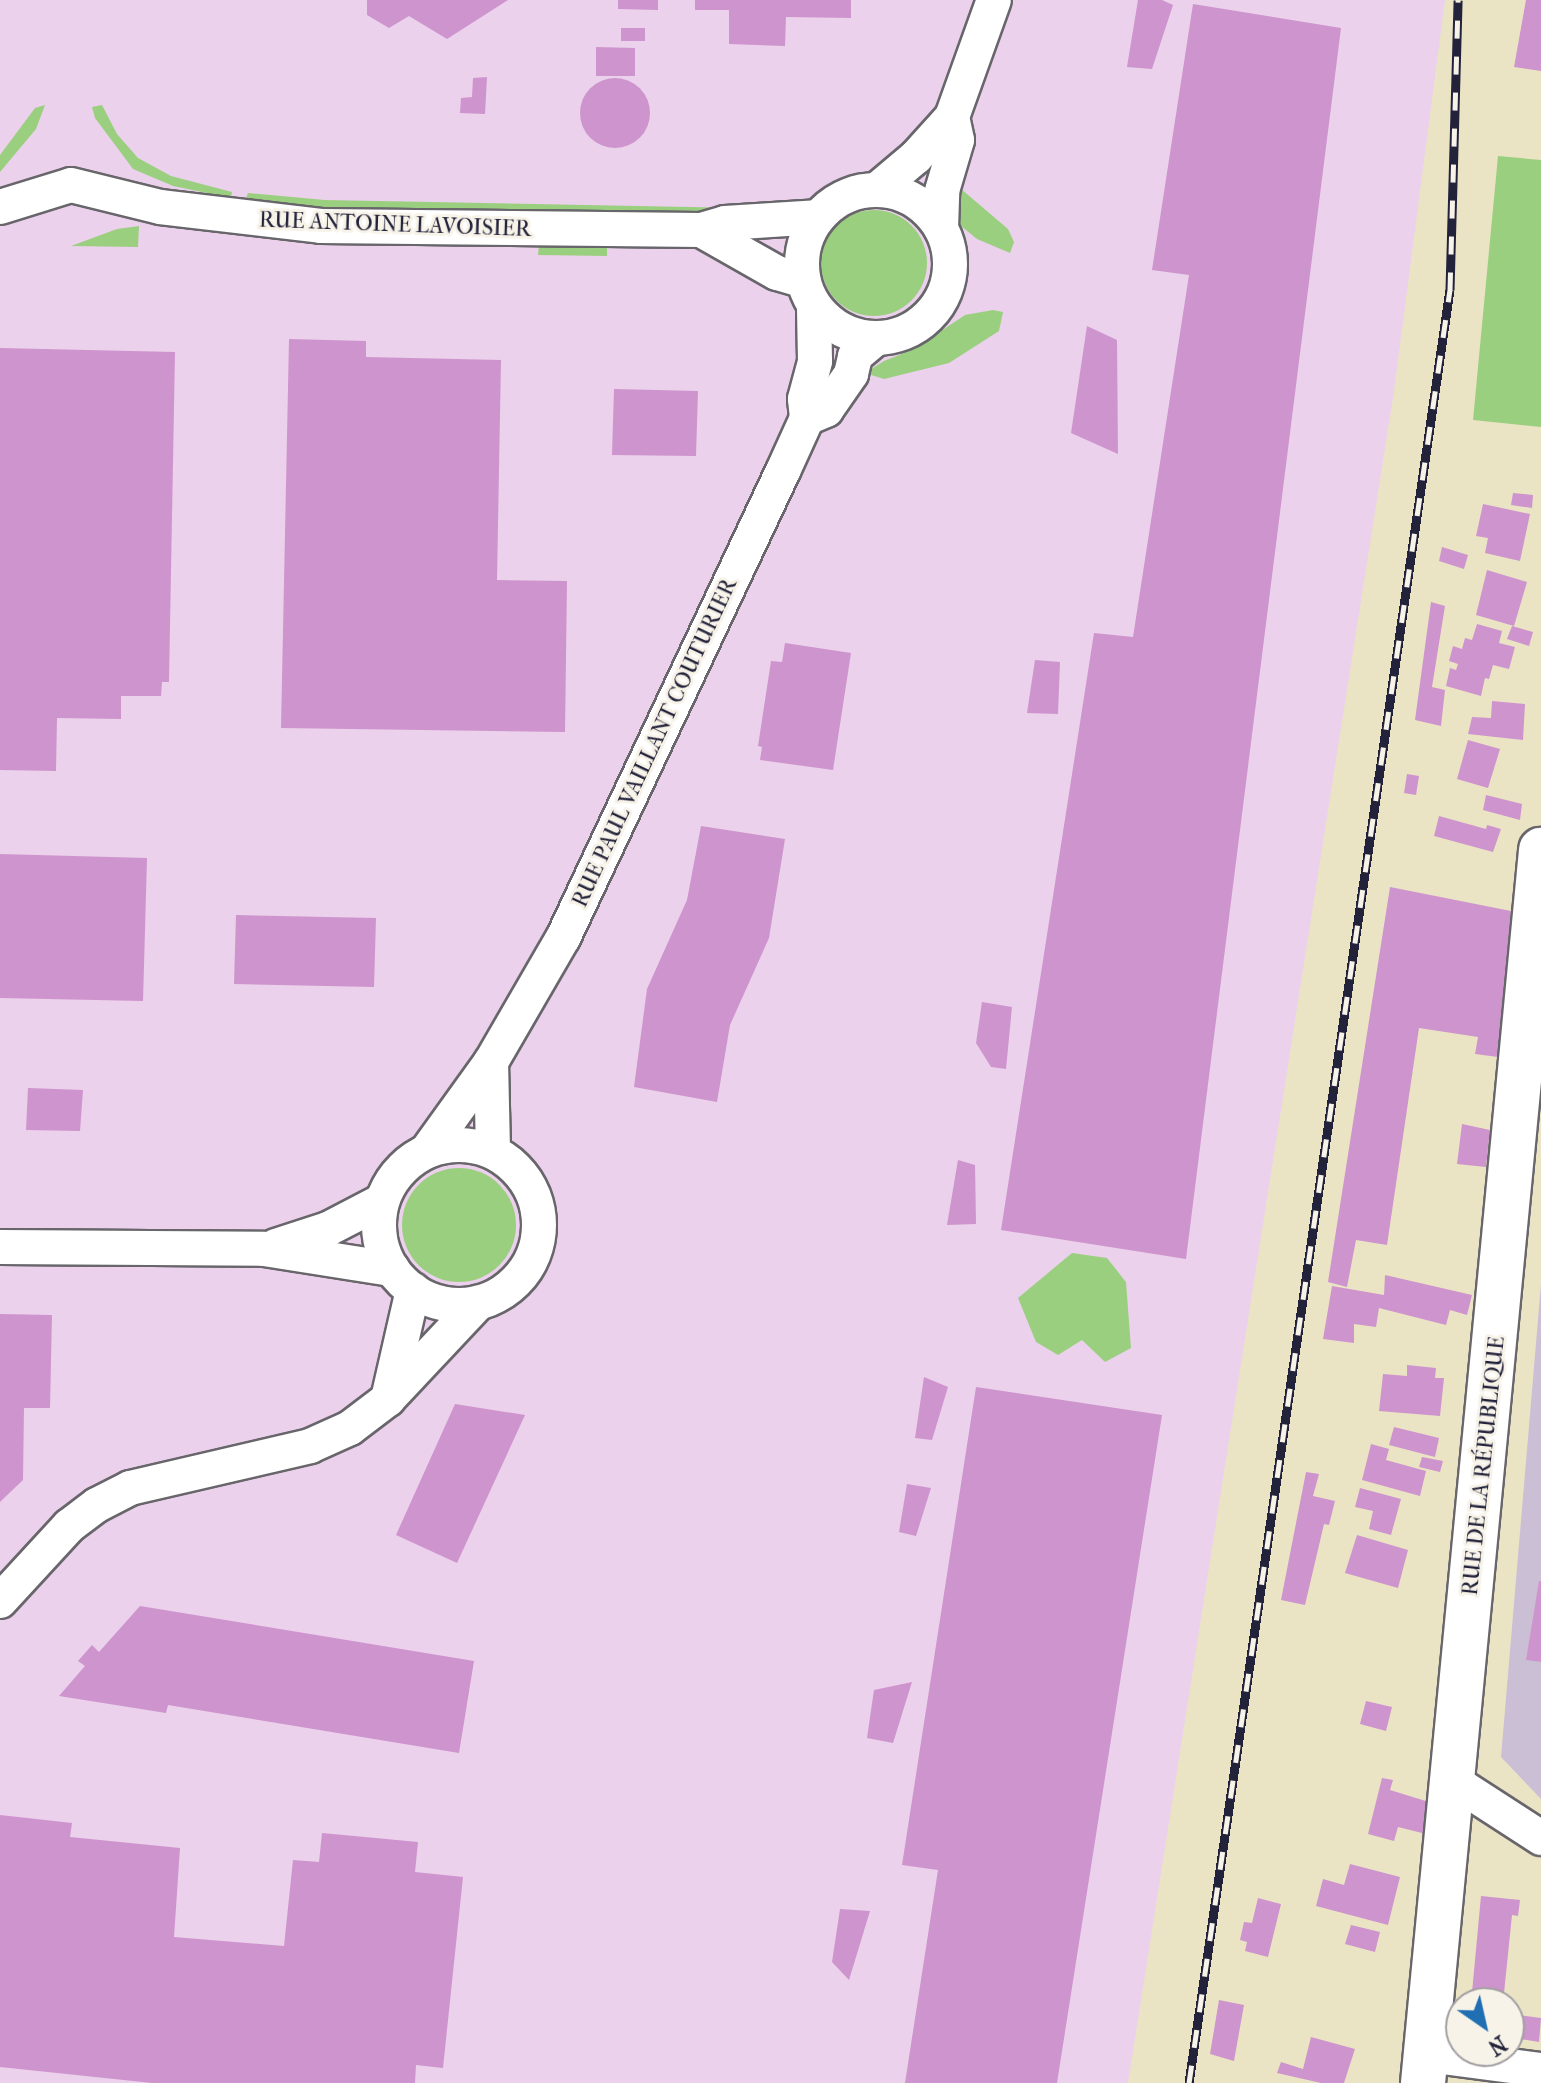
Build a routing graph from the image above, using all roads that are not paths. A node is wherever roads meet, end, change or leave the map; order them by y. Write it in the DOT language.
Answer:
graph roads {
  1 [pos="994,0"];
  2 [pos="952,117"];
  3 [pos="879,188"];
  4 [pos="0,207"];
  5 [pos="818,217"];
  6 [pos="941,228"];
  7 [pos="701,230"];
  8 [pos="808,293"];
  9 [pos="875,339"];
  10 [pos="807,418"];
  11 [pos="1541,850"];
  12 [pos="491,1062"];
  13 [pos="427,1151"];
  14 [pos="493,1151"];
  15 [pos="382,1201"];
  16 [pos="0,1247"];
  17 [pos="264,1249"];
  18 [pos="402,1280"];
  19 [pos="478,1303"];
  20 [pos="388,1399"];
  21 [pos="0,1601"];
  22 [pos="1453,1781"];
  23 [pos="1541,1838"];
  24 [pos="1425,2069"];
  25 [pos="1541,2070"];
  1 -- 2 [label="street"];
  2 -- 3 [label="street"];
  2 -- 6 [label="street"];
  3 -- 5 [label="street"];
  3 -- 6 [label="street"];
  4 -- 7 [label="street, RUE ANTOINE LAVOISIER"];
  5 -- 7 [label="street, RUE ANTOINE LAVOISIER"];
  5 -- 8 [label="street"];
  6 -- 9 [label="street"];
  7 -- 8 [label="street, RUE ANTOINE LAVOISIER"];
  8 -- 9 [label="street"];
  8 -- 10 [label="street, RUE PAUL VAILLANT COUTURIER"];
  9 -- 10 [label="street, RUE PAUL VAILLANT COUTURIER"];
  10 -- 12 [label="street, RUE PAUL VAILLANT COUTURIER"];
  11 -- 22 [label="street, RUE DE LA RÉPUBLIQUE"];
  12 -- 13 [label="street, RUE PAUL VAILLANT COUTURIER"];
  12 -- 14 [label="street"];
  13 -- 14 [label="street"];
  13 -- 15 [label="street"];
  14 -- 19 [label="street"];
  15 -- 17 [label="street"];
  15 -- 18 [label="street"];
  16 -- 17 [label="street"];
  17 -- 18 [label="street"];
  18 -- 19 [label="street"];
  18 -- 20 [label="street"];
  19 -- 20 [label="street"];
  20 -- 21 [label="street"];
  22 -- 23 [label="street"];
  22 -- 24 [label="street, RUE DE LA RÉPUBLIQUE"];
  24 -- 25 [label="street"];
}
